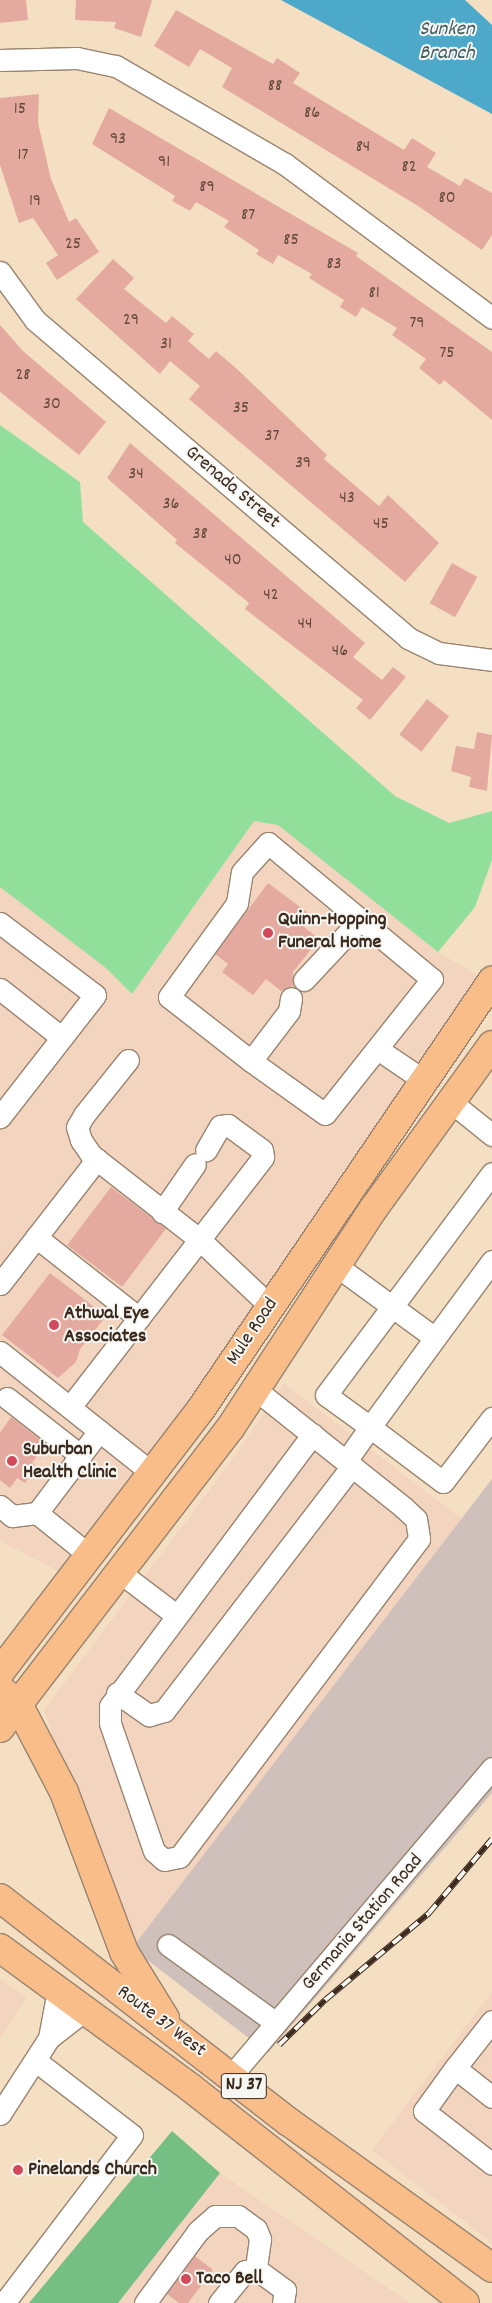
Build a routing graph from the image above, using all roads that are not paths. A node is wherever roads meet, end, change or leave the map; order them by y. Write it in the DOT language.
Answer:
graph roads {
  1 [pos="0,60"];
  2 [pos="0,272"];
  3 [pos="492,318"];
  4 [pos="492,660"];
  5 [pos="360,920"];
  6 [pos="0,923"];
  7 [pos="304,980"];
  8 [pos="492,981"];
  9 [pos="0,989"];
  10 [pos="291,998"];
  11 [pos="62,1037"];
  12 [pos="492,1045"];
  13 [pos="379,1050"];
  14 [pos="128,1060"];
  15 [pos="250,1061"];
  16 [pos="422,1079"];
  17 [pos="451,1102"];
  18 [pos="0,1117"];
  19 [pos="492,1135"];
  20 [pos="97,1159"];
  21 [pos="492,1173"];
  22 [pos="162,1212"];
  23 [pos="36,1237"];
  24 [pos="200,1240"];
  25 [pos="492,1261"];
  26 [pos="338,1267"];
  27 [pos="0,1284"];
  28 [pos="390,1304"];
  29 [pos="270,1306"];
  30 [pos="139,1318"];
  31 [pos="435,1338"];
  32 [pos="0,1352"];
  33 [pos="227,1370"];
  34 [pos="26,1373"];
  35 [pos="256,1390"];
  36 [pos="4,1399"];
  37 [pos="70,1407"];
  38 [pos="492,1418"];
  39 [pos="370,1427"];
  40 [pos="99,1431"];
  41 [pos="313,1434"];
  42 [pos="80,1455"];
  43 [pos="353,1467"];
  44 [pos="152,1473"];
  45 [pos="183,1493"];
  46 [pos="0,1506"];
  47 [pos="37,1513"];
  48 [pos="89,1555"];
  49 [pos="122,1574"];
  50 [pos="176,1615"];
  51 [pos="0,1672"];
  52 [pos="117,1694"];
  53 [pos="9,1696"];
  54 [pos="0,1728"];
  55 [pos="492,1768"];
  56 [pos="0,1898"];
  57 [pos="168,1945"];
  58 [pos="0,1948"];
  59 [pos="58,1990"];
  60 [pos="85,2010"];
  61 [pos="492,2021"];
  62 [pos="276,2023"];
  63 [pos="174,2033"];
  64 [pos="49,2038"];
  65 [pos="36,2061"];
  66 [pos="455,2068"];
  67 [pos="231,2076"];
  68 [pos="492,2097"];
  69 [pos="0,2114"];
  70 [pos="492,2164"];
  71 [pos="492,2268"];
  72 [pos="256,2270"];
  73 [pos="4,2303"];
  74 [pos="145,2303"];
  75 [pos="219,2303"];
  76 [pos="283,2303"];
  77 [pos="465,2303"];
  1 -- 3 [label="street"];
  2 -- 4 [label="street, Grenada Street"];
  5 -- 7 [label="street"];
  5 -- 13 [label="street"];
  5 -- 15 [label="street"];
  6 -- 11 [label="street"];
  8 -- 16 [label="main road, Mule Road"];
  9 -- 11 [label="street"];
  10 -- 15 [label="street"];
  11 -- 18 [label="street"];
  12 -- 17 [label="main road, Mule Road"];
  13 -- 15 [label="street"];
  13 -- 16 [label="street"];
  14 -- 20 [label="street"];
  16 -- 17 [label="main road"];
  16 -- 29 [label="main road, Mule Road"];
  17 -- 19 [label="street"];
  17 -- 26 [label="main road, Mule Road"];
  20 -- 22 [label="street"];
  20 -- 23 [label="street"];
  21 -- 28 [label="street"];
  22 -- 24 [label="street"];
  22 -- 24 [label="street"];
  23 -- 27 [label="street"];
  23 -- 30 [label="street"];
  24 -- 29 [label="street"];
  24 -- 30 [label="street"];
  25 -- 31 [label="street"];
  26 -- 28 [label="street"];
  26 -- 35 [label="main road, Mule Road"];
  28 -- 31 [label="street"];
  28 -- 39 [label="street"];
  29 -- 33 [label="main road, Mule Road"];
  30 -- 37 [label="street"];
  31 -- 39 [label="street"];
  32 -- 34 [label="street"];
  33 -- 35 [label="main road"];
  33 -- 44 [label="main road, Mule Road"];
  34 -- 36 [label="street"];
  34 -- 37 [label="street"];
  35 -- 41 [label="street"];
  35 -- 45 [label="main road, Mule Road"];
  36 -- 42 [label="street"];
  37 -- 40 [label="street"];
  38 -- 39 [label="street"];
  39 -- 43 [label="street"];
  40 -- 42 [label="street"];
  40 -- 44 [label="street"];
  41 -- 43 [label="street"];
  41 -- 50 [label="street"];
  42 -- 47 [label="street"];
  43 -- 52 [label="street"];
  43 -- 52 [label="street"];
  44 -- 45 [label="main road"];
  44 -- 48 [label="main road, Mule Road"];
  45 -- 49 [label="main road, Mule Road"];
  46 -- 47 [label="street"];
  47 -- 48 [label="street"];
  48 -- 51 [label="main road, Mule Road"];
  49 -- 50 [label="street"];
  49 -- 53 [label="main road, Mule Road"];
  50 -- 52 [label="street"];
  53 -- 54 [label="main road, Mule Road"];
  53 -- 63 [label="main road"];
  55 -- 62 [label="street, Germania Station Road"];
  56 -- 63 [label="main road, Route 37 West / NJ 37"];
  57 -- 62 [label="street"];
  58 -- 59 [label="main road, Route 37 West / NJ 37"];
  59 -- 60 [label="main road, Route 37 West / NJ 37"];
  59 -- 64 [label="street"];
  60 -- 64 [label="street"];
  60 -- 77 [label="main road, Route 37 West / NJ 37"];
  61 -- 66 [label="street"];
  62 -- 67 [label="street, Germania Station Road"];
  63 -- 67 [label="main road, Route 37 West / NJ 37"];
  64 -- 65 [label="street"];
  65 -- 69 [label="street"];
  65 -- 73 [label="street"];
  66 -- 68 [label="street"];
  66 -- 70 [label="street"];
  67 -- 71 [label="main road, Route 37 West / NJ 37"];
  72 -- 74 [label="street"];
  72 -- 75 [label="street"];
  72 -- 76 [label="street"];
}
